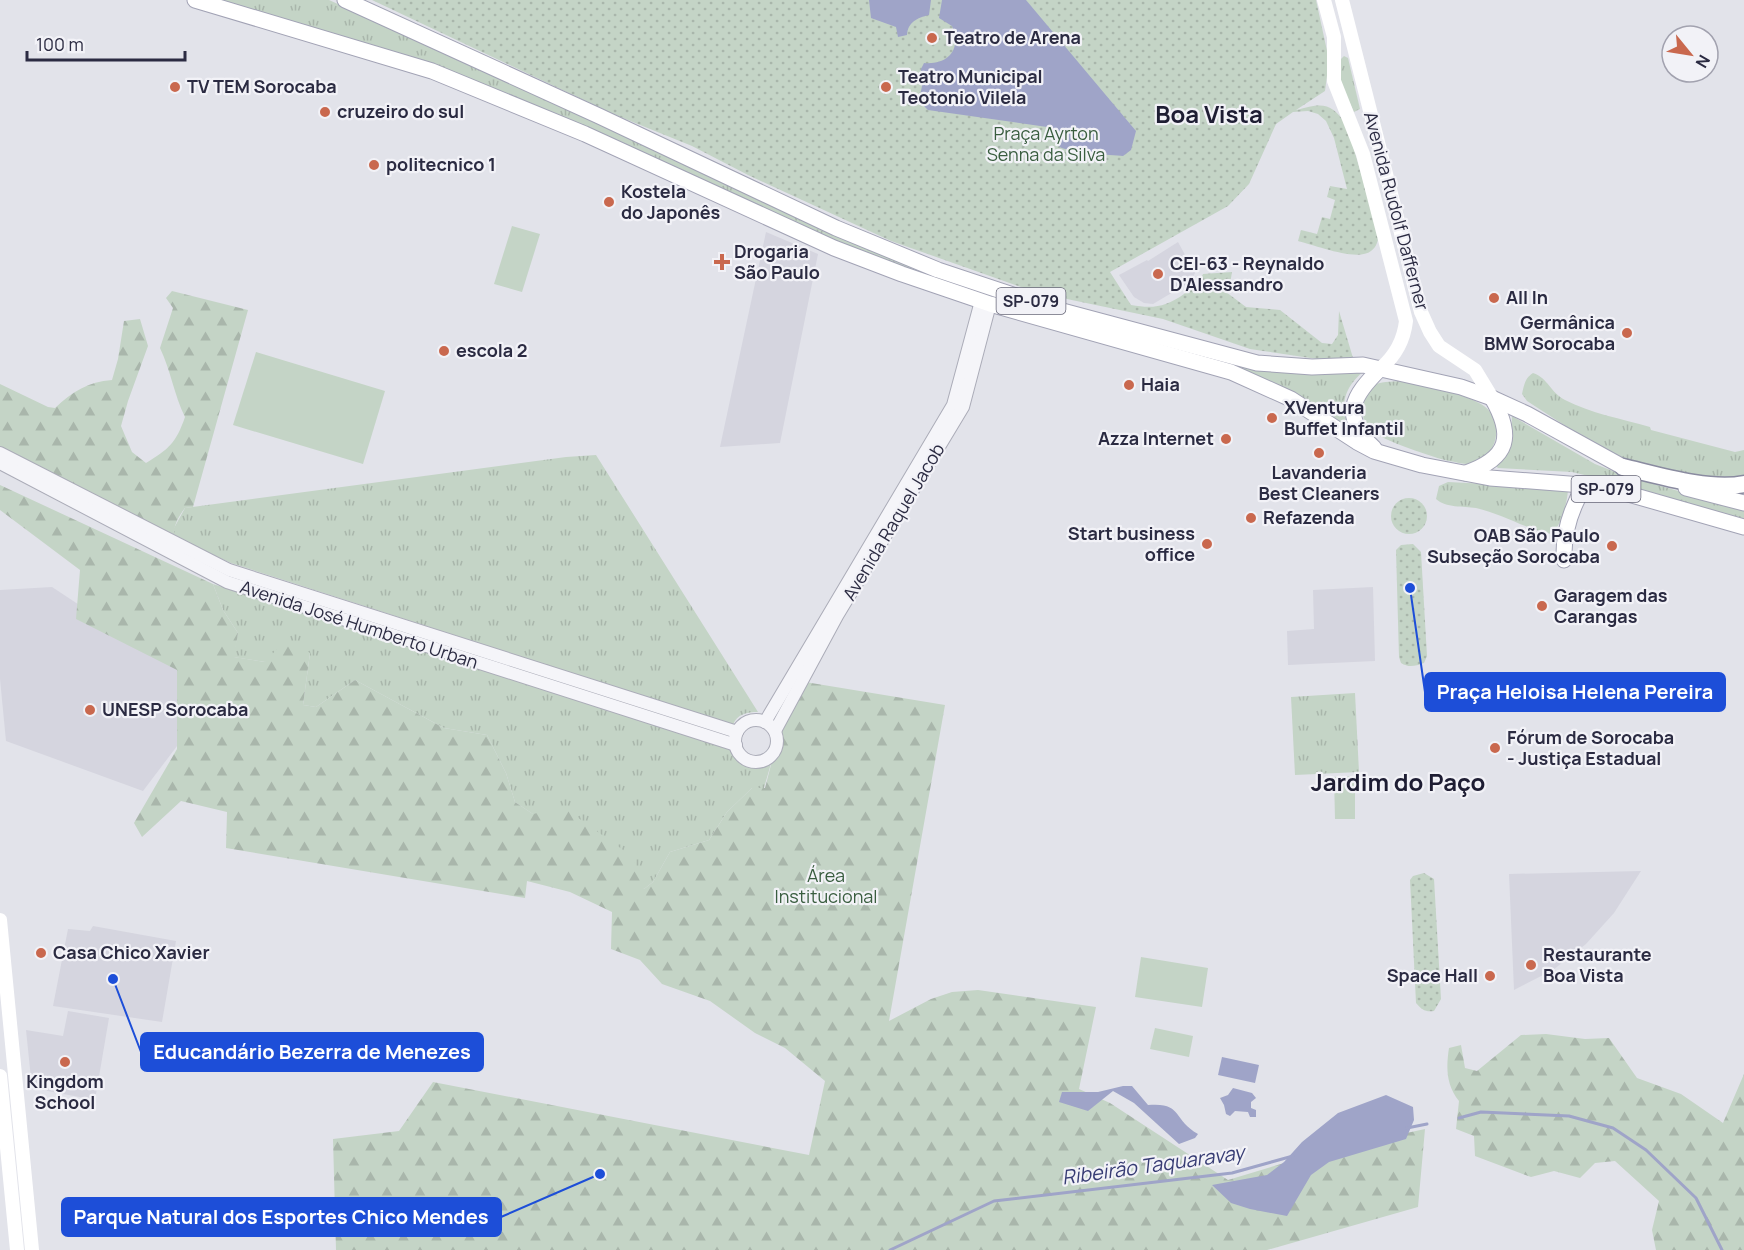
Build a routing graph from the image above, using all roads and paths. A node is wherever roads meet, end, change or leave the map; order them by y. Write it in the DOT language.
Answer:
graph roads {
  1 [pos="195,0"];
  2 [pos="345,0"];
  3 [pos="1324,0"];
  4 [pos="1342,0"];
  5 [pos="1356,56"];
  6 [pos="1333,63"];
  7 [pos="1345,110"];
  8 [pos="1370,111"];
  9 [pos="986,302"];
  10 [pos="1375,374"];
  11 [pos="1492,398"];
  12 [pos="0,453"];
  13 [pos="1380,453"];
  14 [pos="0,463"];
  15 [pos="1623,467"];
  16 [pos="1464,474"];
  17 [pos="1744,484"];
  18 [pos="1585,485"];
  19 [pos="1744,503"];
  20 [pos="1744,528"];
  21 [pos="1564,560"];
  22 [pos="765,722"];
  23 [pos="775,731"];
  24 [pos="737,732"];
  25 [pos="736,745"];
  26 [pos="0,920"];
  27 [pos="0,1076"];
  28 [pos="17,1250"];
  29 [pos="32,1250"];
  1 -- 9 [label="main road, SP-079"];
  2 -- 10 [label="main road, SP-079"];
  3 -- 6 [label="main road, Avenida Rudolf Dafferner"];
  4 -- 5 [label="main road, Avenida Rudolf Dafferner"];
  5 -- 6 [label="main road"];
  5 -- 8 [label="main road, Avenida Rudolf Dafferner"];
  6 -- 7 [label="main road, Avenida Rudolf Dafferner"];
  7 -- 8 [label="main road"];
  7 -- 10 [label="main road, Avenida Rudolf Dafferner"];
  8 -- 11 [label="main road, Avenida Rudolf Dafferner"];
  9 -- 13 [label="main road, SP-079"];
  9 -- 22 [label="street, Avenida Raquel Jacob"];
  9 -- 23 [label="street, Avenida Raquel Jacob"];
  10 -- 11 [label="main road, SP-079"];
  10 -- 13 [label="main road"];
  11 -- 15 [label="main road, SP-079"];
  11 -- 16 [label="main road"];
  12 -- 24 [label="street, Avenida José Humberto Urban"];
  13 -- 16 [label="main road, SP-079"];
  14 -- 25 [label="street, Avenida José Humberto Urban"];
  15 -- 17 [label="highway"];
  15 -- 19 [label="main road, SP-079"];
  16 -- 18 [label="main road, SP-079"];
  18 -- 20 [label="main road, SP-079"];
  18 -- 21 [label="main road"];
  22 -- 23 [label="street"];
  22 -- 24 [label="street"];
  23 -- 25 [label="street, Avenida Raquel Jacob"];
  24 -- 25 [label="street"];
  26 -- 29 [label="main road"];
  27 -- 28 [label="main road"];
}
